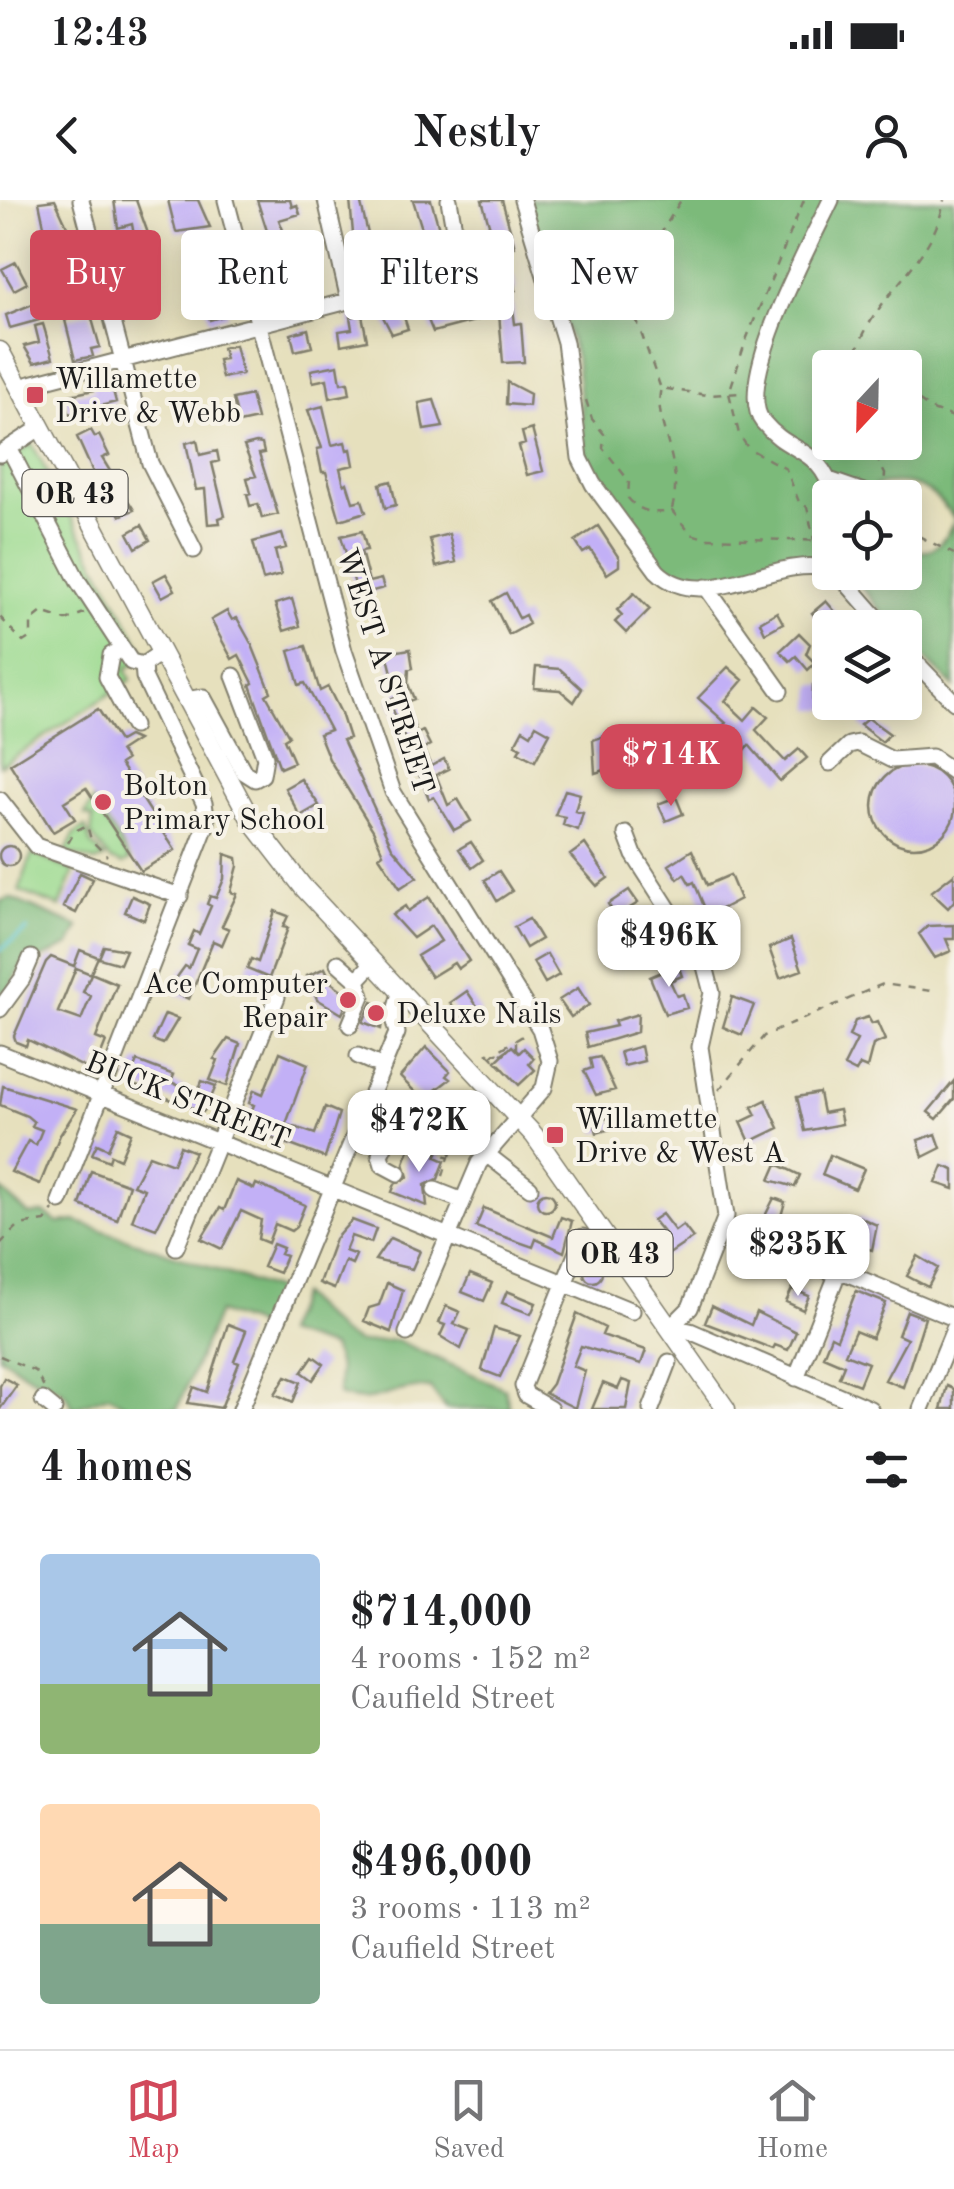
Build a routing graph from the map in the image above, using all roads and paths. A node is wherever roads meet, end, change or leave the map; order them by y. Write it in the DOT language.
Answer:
graph roads {
  1 [pos="82,200"];
  2 [pos="226,200"];
  3 [pos="326,200"];
  4 [pos="449,200"];
  5 [pos="522,200"];
  6 [pos="680,200"];
  7 [pos="832,200"];
  8 [pos="944,200"];
  9 [pos="455,230"];
  10 [pos="344,278"];
  11 [pos="344,301"];
  12 [pos="258,326"];
  13 [pos="856,348"];
  14 [pos="0,351"];
  15 [pos="124,358"];
  16 [pos="19,387"];
  17 [pos="661,388"];
  18 [pos="756,392"];
  19 [pos="574,397"];
  20 [pos="922,403"];
  21 [pos="954,417"];
  22 [pos="40,428"];
  23 [pos="5,451"];
  24 [pos="829,480"];
  25 [pos="672,511"];
  26 [pos="922,538"];
  27 [pos="812,541"];
  28 [pos="194,550"];
  29 [pos="954,554"];
  30 [pos="812,569"];
  31 [pos="706,588"];
  32 [pos="853,590"];
  33 [pos="94,607"];
  34 [pos="870,610"];
  35 [pos="0,617"];
  36 [pos="122,649"];
  37 [pos="160,652"];
  38 [pos="144,665"];
  39 [pos="922,668"];
  40 [pos="234,676"];
  41 [pos="780,691"];
  42 [pos="186,700"];
  43 [pos="954,702"];
  44 [pos="133,726"];
  45 [pos="830,763"];
  46 [pos="954,772"];
  47 [pos="0,800"];
  48 [pos="626,834"];
  49 [pos="65,851"];
  50 [pos="110,861"];
  51 [pos="180,896"];
  52 [pos="32,958"];
  53 [pos="374,962"];
  54 [pos="338,963"];
  55 [pos="357,980"];
  56 [pos="401,990"];
  57 [pos="938,992"];
  58 [pos="277,997"];
  59 [pos="0,1008"];
  60 [pos="350,1025"];
  61 [pos="527,1033"];
  62 [pos="515,1040"];
  63 [pos="516,1050"];
  64 [pos="0,1053"];
  65 [pos="358,1056"];
  66 [pos="383,1066"];
  67 [pos="504,1069"];
  68 [pos="102,1095"];
  69 [pos="370,1100"];
  70 [pos="708,1103"];
  71 [pos="518,1117"];
  72 [pos="400,1136"];
  73 [pos="217,1142"];
  74 [pos="455,1142"];
  75 [pos="485,1153"];
  76 [pos="449,1157"];
  77 [pos="398,1173"];
  78 [pos="530,1188"];
  79 [pos="332,1190"];
  80 [pos="435,1190"];
  81 [pos="460,1193"];
  82 [pos="60,1202"];
  83 [pos="448,1237"];
  84 [pos="582,1237"];
  85 [pos="0,1244"];
  86 [pos="176,1247"];
  87 [pos="786,1250"];
  88 [pos="837,1275"];
  89 [pos="564,1284"];
  90 [pos="632,1311"];
  91 [pos="954,1318"];
  92 [pos="672,1328"];
  93 [pos="954,1329"];
  94 [pos="407,1333"];
  95 [pos="0,1356"];
  96 [pos="669,1362"];
  97 [pos="796,1378"];
  98 [pos="47,1398"];
  99 [pos="242,1409"];
  100 [pos="550,1409"];
  101 [pos="651,1409"];
  102 [pos="726,1409"];
  103 [pos="870,1409"];
  104 [pos="921,1409"];
  1 -- 15 [label="street"];
  2 -- 12 [label="street, WEST A STREET"];
  3 -- 10 [label="street"];
  4 -- 9 [label="street"];
  5 -- 19 [label="street"];
  6 -- 17 [label="path"];
  7 -- 18 [label="street"];
  8 -- 13 [label="path"];
  11 -- 12 [label="street"];
  12 -- 15 [label="street"];
  12 -- 71 [label="street, WEST A STREET"];
  14 -- 16 [label="main road, OR 43"];
  15 -- 16 [label="street"];
  15 -- 28 [label="street"];
  16 -- 22 [label="main road, OR 43"];
  17 -- 18 [label="path"];
  17 -- 25 [label="path"];
  18 -- 24 [label="street"];
  19 -- 25 [label="path"];
  19 -- 31 [label="street"];
  20 -- 21 [label="path"];
  22 -- 23 [label="street"];
  22 -- 37 [label="main road, OR 43"];
  23 -- 33 [label="street"];
  25 -- 27 [label="path"];
  26 -- 29 [label="path"];
  30 -- 31 [label="street"];
  31 -- 41 [label="street"];
  32 -- 34 [label="street"];
  33 -- 35 [label="path"];
  33 -- 36 [label="street"];
  36 -- 38 [label="street"];
  36 -- 44 [label="street"];
  37 -- 38 [label="street"];
  37 -- 42 [label="main road, OR 43"];
  38 -- 51 [label="street"];
  39 -- 43 [label="street"];
  40 -- 42 [label="street"];
  42 -- 53 [label="main road, OR 43"];
  45 -- 46 [label="street"];
  47 -- 51 [label="street"];
  48 -- 70 [label="street"];
  49 -- 50 [label="path"];
  51 -- 68 [label="street"];
  52 -- 59 [label="street"];
  53 -- 55 [label="street"];
  53 -- 56 [label="main road, OR 43"];
  54 -- 55 [label="street"];
  55 -- 60 [label="street"];
  56 -- 66 [label="street"];
  56 -- 71 [label="main road, OR 43"];
  57 -- 70 [label="path"];
  58 -- 73 [label="street"];
  61 -- 62 [label="path"];
  62 -- 63 [label="path"];
  62 -- 67 [label="path"];
  64 -- 68 [label="street, BUCK STREET"];
  65 -- 66 [label="street"];
  66 -- 69 [label="street"];
  68 -- 73 [label="street, BUCK STREET"];
  68 -- 82 [label="street"];
  69 -- 77 [label="street"];
  69 -- 79 [label="street"];
  70 -- 92 [label="street"];
  71 -- 75 [label="street, WEST A STREET"];
  71 -- 92 [label="main road, OR 43"];
  72 -- 76 [label="path"];
  73 -- 79 [label="street, BUCK STREET"];
  73 -- 86 [label="street"];
  74 -- 76 [label="path"];
  75 -- 78 [label="street"];
  75 -- 81 [label="street, WEST A STREET"];
  76 -- 81 [label="path"];
  79 -- 83 [label="street, BUCK STREET"];
  79 -- 99 [label="street"];
  80 -- 81 [label="street"];
  81 -- 83 [label="street, WEST A STREET"];
  82 -- 85 [label="path"];
  83 -- 89 [label="street, BUCK STREET"];
  83 -- 94 [label="street, WEST A STREET"];
  84 -- 89 [label="street"];
  87 -- 88 [label="street"];
  88 -- 91 [label="street"];
  88 -- 97 [label="street"];
  89 -- 90 [label="street, BUCK STREET"];
  89 -- 100 [label="street"];
  92 -- 97 [label="street"];
  92 -- 102 [label="main road, OR 43"];
  93 -- 104 [label="street"];
  95 -- 98 [label="path"];
  96 -- 101 [label="street"];
  97 -- 103 [label="street"];
}
